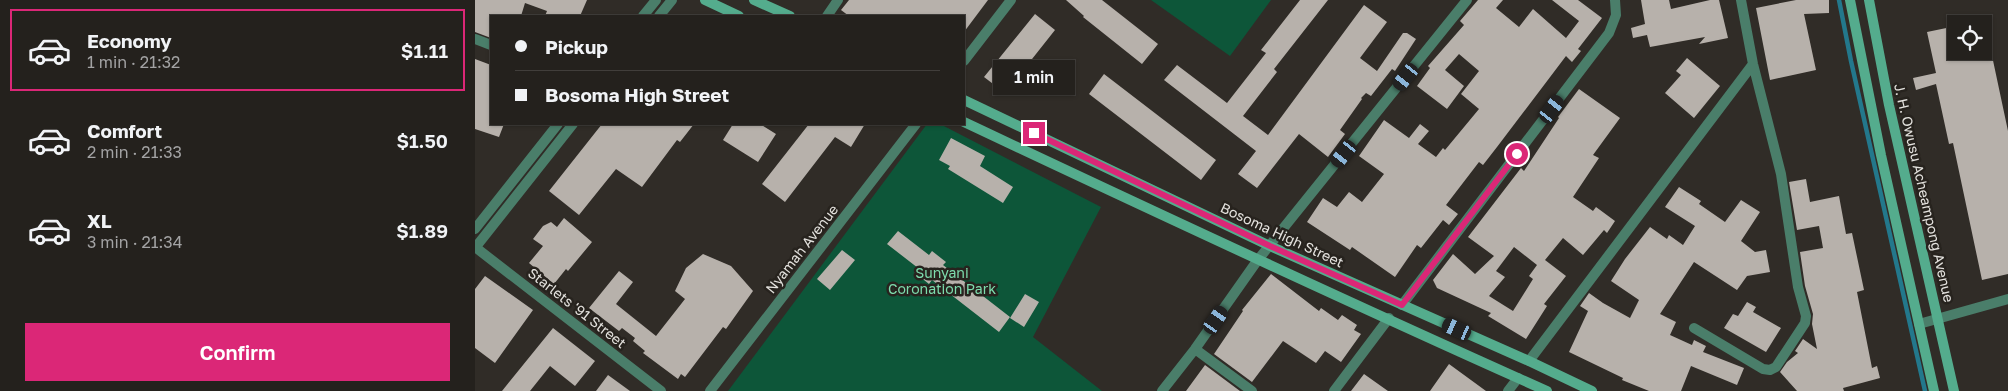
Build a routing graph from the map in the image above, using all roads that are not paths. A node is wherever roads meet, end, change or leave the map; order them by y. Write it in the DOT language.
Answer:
graph roads {
  1 [pos="656,0"];
  2 [pos="672,0"];
  3 [pos="705,0"];
  4 [pos="754,0"];
  5 [pos="838,0"];
  6 [pos="1011,0"];
  7 [pos="1467,0"];
  8 [pos="1615,0"];
  9 [pos="1741,0"];
  10 [pos="1850,0"];
  11 [pos="1869,0"];
  12 [pos="644,15"];
  13 [pos="660,15"];
  14 [pos="737,15"];
  15 [pos="788,15"];
  16 [pos="828,15"];
  17 [pos="475,39"];
  18 [pos="490,45"];
  19 [pos="965,60"];
  20 [pos="1753,64"];
  21 [pos="965,100"];
  22 [pos="965,122"];
  23 [pos="557,125"];
  24 [pos="572,125"];
  25 [pos="914,125"];
  26 [pos="475,229"];
  27 [pos="1270,246"];
  28 [pos="475,247"];
  29 [pos="1257,260"];
  30 [pos="2008,299"];
  31 [pos="1402,305"];
  32 [pos="1389,318"];
  33 [pos="1938,320"];
  34 [pos="1919,324"];
  35 [pos="1694,328"];
  36 [pos="1195,349"];
  37 [pos="1529,361"];
  38 [pos="1518,378"];
  39 [pos="661,391"];
  40 [pos="709,391"];
  41 [pos="1163,391"];
  42 [pos="1253,391"];
  43 [pos="1334,391"];
  44 [pos="1508,391"];
  45 [pos="1547,391"];
  46 [pos="1592,391"];
  47 [pos="1934,391"];
  48 [pos="1955,391"];
  1 -- 12 [label="street"];
  2 -- 13 [label="street"];
  3 -- 14 [label="street"];
  4 -- 15 [label="street"];
  5 -- 16 [label="street"];
  6 -- 19 [label="street"];
  7 -- 27 [label="street"];
  8 -- 31 [label="street"];
  9 -- 20 [label="street"];
  10 -- 34 [label="street"];
  11 -- 33 [label="street, J. H. Owusu Acheampong Avenue"];
  17 -- 18 [label="street"];
  20 -- 35 [label="street"];
  20 -- 37 [label="street"];
  21 -- 27 [label="street, Bosoma High Street"];
  22 -- 29 [label="street"];
  23 -- 26 [label="street"];
  24 -- 28 [label="street"];
  25 -- 40 [label="street, Nyamah Avenue"];
  27 -- 29 [label="street"];
  27 -- 31 [label="street, Bosoma High Street"];
  28 -- 39 [label="street, Starlets '91 Street"];
  29 -- 32 [label="street"];
  29 -- 36 [label="street"];
  30 -- 33 [label="street"];
  31 -- 37 [label="street, Bosoma High Street"];
  32 -- 38 [label="street"];
  32 -- 43 [label="street"];
  33 -- 34 [label="street"];
  33 -- 48 [label="street, J. H. Owusu Acheampong Avenue"];
  34 -- 47 [label="street"];
  36 -- 41 [label="street"];
  36 -- 42 [label="street"];
  37 -- 46 [label="street, Bosoma High Street"];
  38 -- 44 [label="street"];
  38 -- 45 [label="street"];
}
